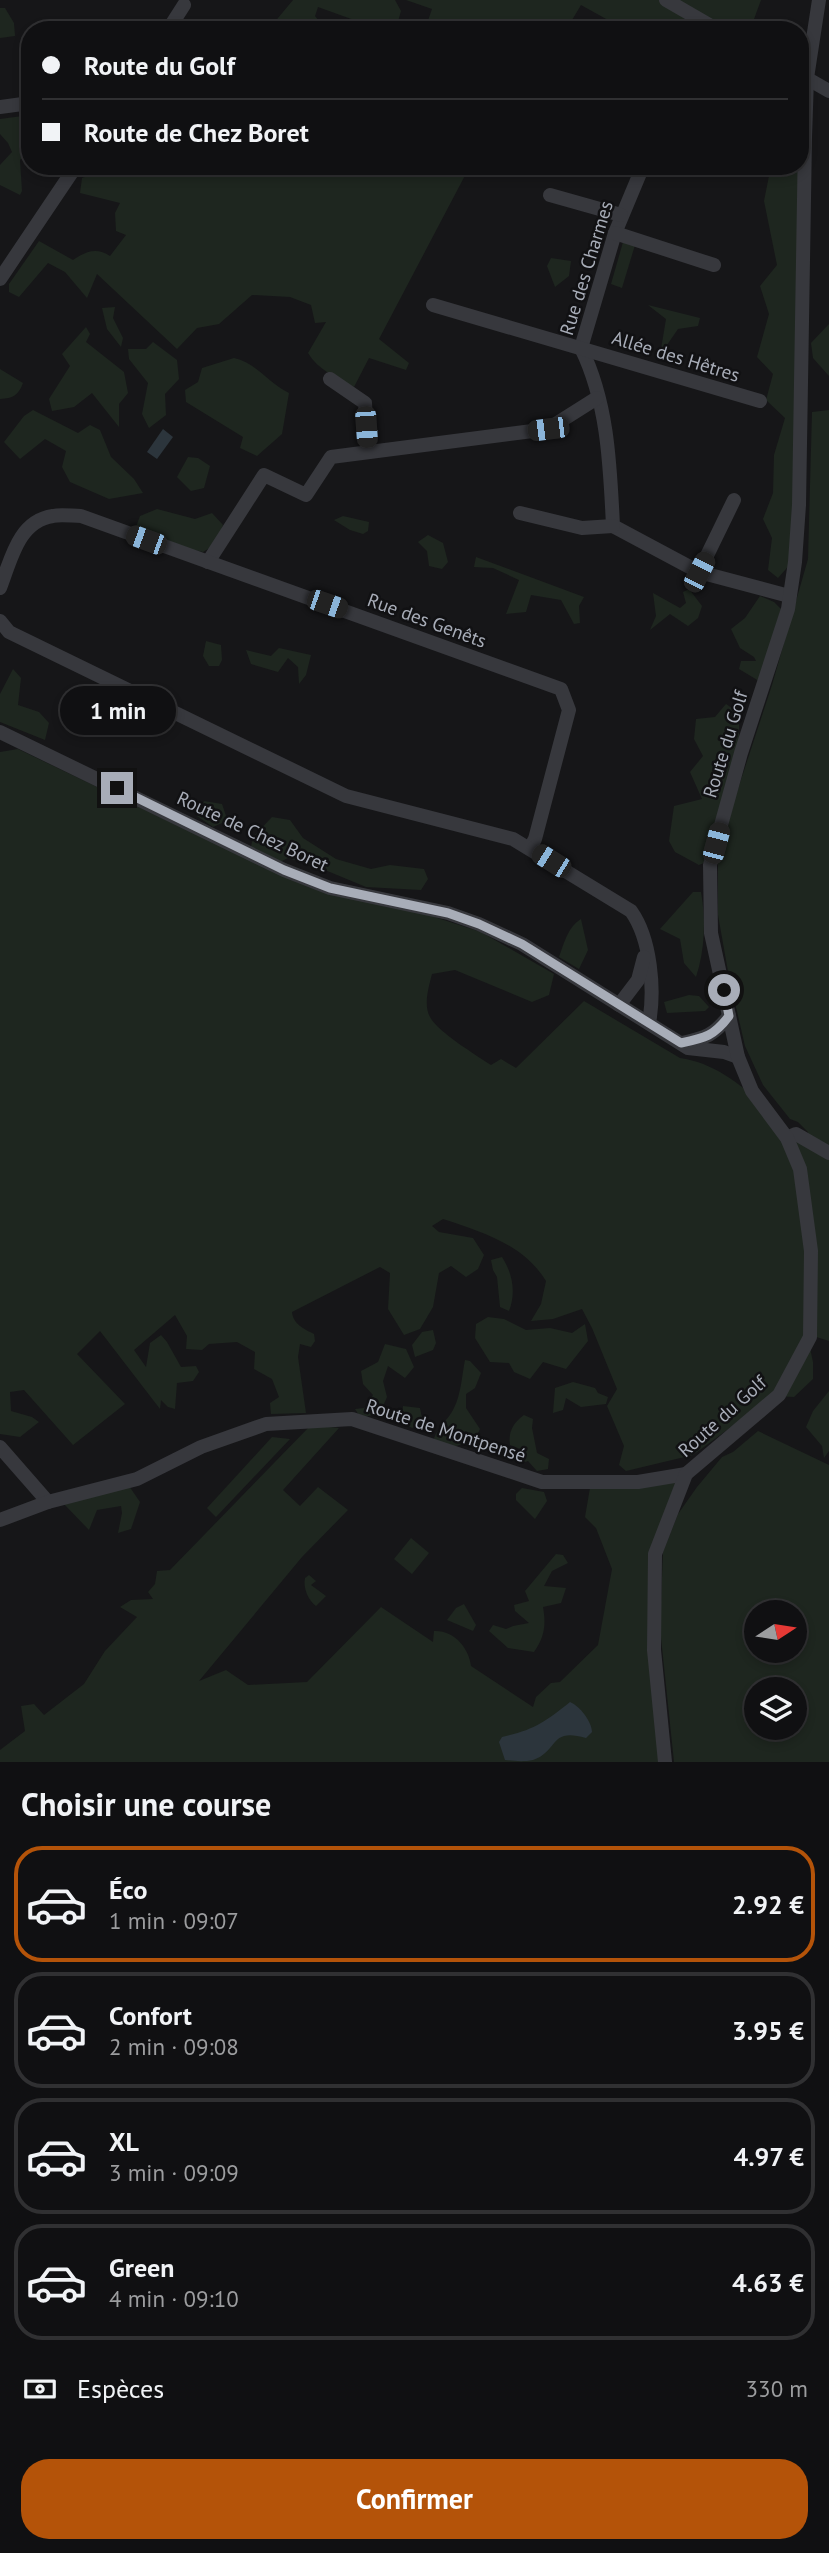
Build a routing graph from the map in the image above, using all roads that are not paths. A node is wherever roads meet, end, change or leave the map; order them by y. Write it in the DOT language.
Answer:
graph roads {
  1 [pos="666,0"];
  2 [pos="819,0"];
  3 [pos="184,5"];
  4 [pos="174,21"];
  5 [pos="702,21"];
  6 [pos="809,51"];
  7 [pos="809,80"];
  8 [pos="829,91"];
  9 [pos="21,104"];
  10 [pos="0,107"];
  11 [pos="70,175"];
  12 [pos="639,175"];
  13 [pos="802,175"];
  14 [pos="550,195"];
  15 [pos="621,215"];
  16 [pos="615,233"];
  17 [pos="714,265"];
  18 [pos="0,279"];
  19 [pos="433,305"];
  20 [pos="581,348"];
  21 [pos="330,379"];
  22 [pos="597,398"];
  23 [pos="760,401"];
  24 [pos="368,452"];
  25 [pos="734,500"];
  26 [pos="520,513"];
  27 [pos="613,526"];
  28 [pos="208,562"];
  29 [pos="699,572"];
  30 [pos="0,588"];
  31 [pos="789,596"];
  32 [pos="0,621"];
  33 [pos="0,732"];
  34 [pos="530,848"];
  35 [pos="646,949"];
  36 [pos="619,1005"];
  37 [pos="729,1016"];
  38 [pos="649,1023"];
  39 [pos="681,1043"];
  40 [pos="738,1057"];
  41 [pos="786,1138"];
  42 [pos="829,1153"];
  43 [pos="0,1447"];
  44 [pos="686,1474"];
  45 [pos="48,1502"];
  46 [pos="0,1520"];
  47 [pos="665,1762"];
  1 -- 5 [label="street"];
  2 -- 6 [label="street, Route du Golf"];
  3 -- 4 [label="street"];
  7 -- 8 [label="street"];
  9 -- 10 [label="street"];
  11 -- 18 [label="street"];
  12 -- 15 [label="street, Rue des Charmes"];
  13 -- 31 [label="street, Route du Golf"];
  14 -- 15 [label="street"];
  15 -- 16 [label="street, Rue des Charmes"];
  16 -- 17 [label="street"];
  16 -- 20 [label="street, Rue des Charmes"];
  19 -- 20 [label="street, Allée des Hêtres"];
  20 -- 22 [label="street, Rue des Charmes"];
  20 -- 23 [label="street, Allée des Hêtres"];
  21 -- 24 [label="street"];
  22 -- 24 [label="street"];
  22 -- 27 [label="street, Rue des Charmes"];
  24 -- 28 [label="street"];
  25 -- 29 [label="street"];
  26 -- 27 [label="street"];
  27 -- 29 [label="street"];
  28 -- 30 [label="street, Rue des Genêts"];
  28 -- 34 [label="street, Rue des Genêts"];
  29 -- 31 [label="street"];
  31 -- 37 [label="street, Route du Golf"];
  32 -- 34 [label="street"];
  33 -- 36 [label="street, Route de Chez Boret"];
  34 -- 35 [label="street"];
  35 -- 36 [label="street"];
  35 -- 38 [label="street"];
  36 -- 38 [label="street, Route de Chez Boret"];
  37 -- 39 [label="street"];
  37 -- 40 [label="street, Route du Golf"];
  38 -- 39 [label="street, Route de Chez Boret"];
  39 -- 40 [label="street, Route de Chez Boret"];
  40 -- 41 [label="street, Route du Golf"];
  41 -- 42 [label="street"];
  41 -- 44 [label="street, Route du Golf"];
  43 -- 45 [label="street"];
  44 -- 45 [label="street, Route de Montpensé"];
  44 -- 47 [label="street, Route du Golf"];
  45 -- 46 [label="street, Route de Montpensé"];
}
